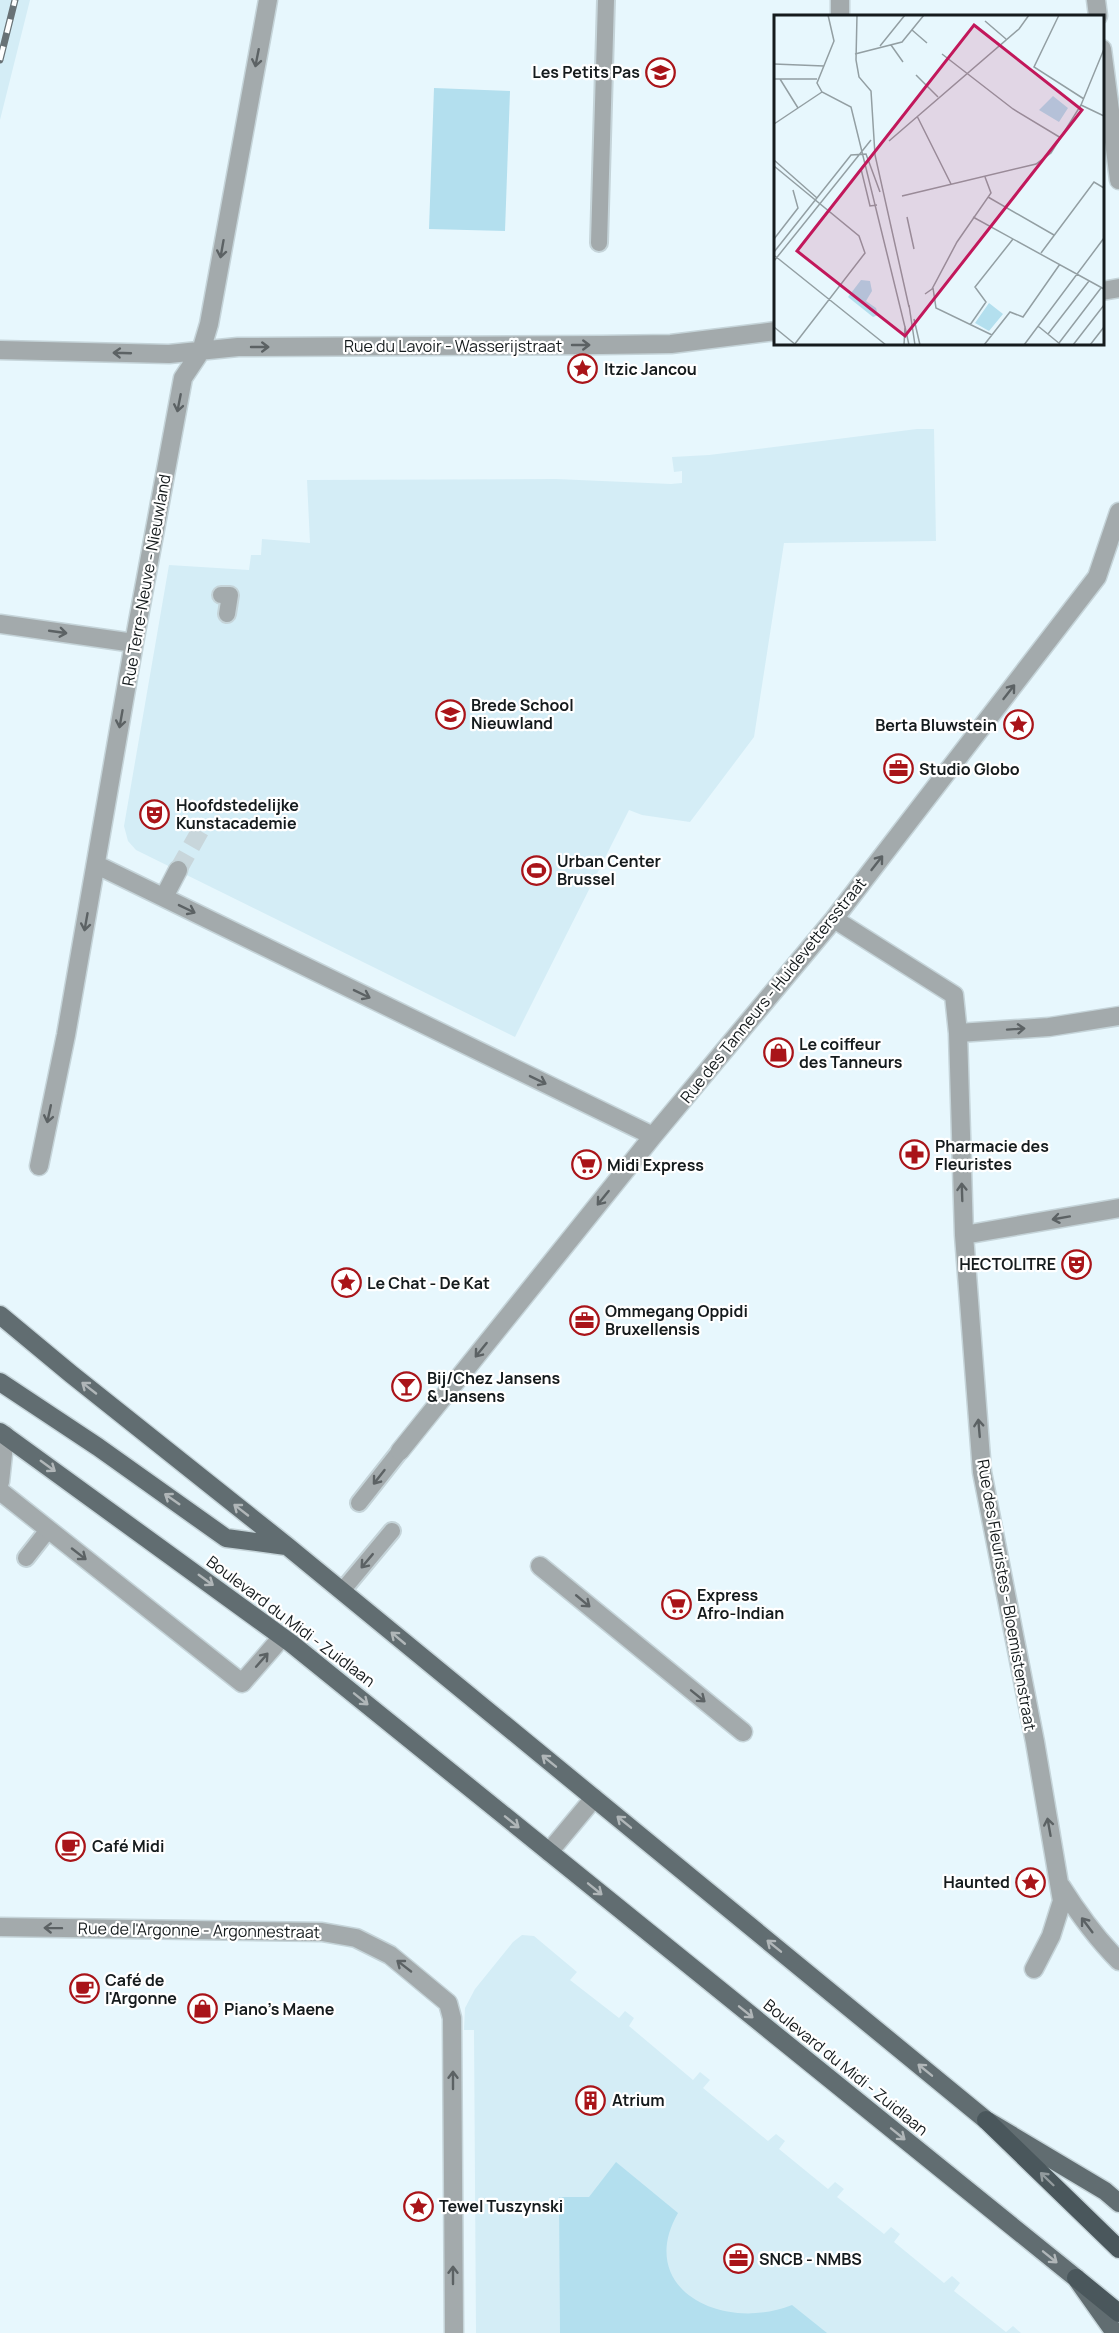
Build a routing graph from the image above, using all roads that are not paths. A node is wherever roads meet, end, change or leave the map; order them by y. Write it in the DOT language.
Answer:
graph roads {
  1 [pos="268,0"];
  2 [pos="606,0"];
  3 [pos="1096,0"];
  4 [pos="1098,15"];
  5 [pos="1104,64"];
  6 [pos="1119,180"];
  7 [pos="598,243"];
  8 [pos="1119,288"];
  9 [pos="1104,291"];
  10 [pos="774,331"];
  11 [pos="0,350"];
  12 [pos="201,351"];
  13 [pos="1119,512"];
  14 [pos="221,595"];
  15 [pos="227,614"];
  16 [pos="0,624"];
  17 [pos="134,643"];
  18 [pos="97,865"];
  19 [pos="178,870"];
  20 [pos="164,897"];
  21 [pos="834,919"];
  22 [pos="1119,1016"];
  23 [pos="958,1033"];
  24 [pos="653,1136"];
  25 [pos="39,1166"];
  26 [pos="1119,1208"];
  27 [pos="964,1235"];
  28 [pos="0,1315"];
  29 [pos="0,1382"];
  30 [pos="2,1434"];
  31 [pos="400,1451"];
  32 [pos="0,1482"];
  33 [pos="0,1491"];
  34 [pos="358,1503"];
  35 [pos="48,1530"];
  36 [pos="392,1531"];
  37 [pos="287,1546"];
  38 [pos="26,1558"];
  39 [pos="540,1566"];
  40 [pos="342,1591"];
  41 [pos="282,1637"];
  42 [pos="743,1732"];
  43 [pos="594,1798"];
  44 [pos="549,1852"];
  45 [pos="1060,1884"];
  46 [pos="0,1927"];
  47 [pos="1119,1961"];
  48 [pos="1034,1970"];
  49 [pos="986,2120"];
  50 [pos="1119,2203"];
  51 [pos="1119,2249"];
  52 [pos="1076,2278"];
  53 [pos="1119,2313"];
  54 [pos="454,2333"];
  55 [pos="1115,2333"];
  1 -- 12 [label="street, Rue Terre-Neuve - Nieuwland, one-way"];
  2 -- 7 [label="lane"];
  3 -- 4 [label="street"];
  5 -- 6 [label="street"];
  8 -- 9 [label="street"];
  12 -- 10 [label="street, Rue du Lavoir - Wasserijstraat, one-way"];
  12 -- 11 [label="street, Rue du Lavoir - Wasserijstraat, one-way"];
  12 -- 17 [label="street, Rue Terre-Neuve - Nieuwland, one-way"];
  21 -- 13 [label="street, Rue des Tanneurs - Huidevettersstraat, one-way"];
  14 -- 15 [label="lane"];
  16 -- 17 [label="street, one-way"];
  17 -- 18 [label="street, Rue Terre-Neuve - Nieuwland, one-way"];
  18 -- 20 [label="street"];
  18 -- 25 [label="street, Rue Terre-Neuve - Nieuwland, one-way"];
  19 -- 20 [label="street"];
  20 -- 24 [label="street, one-way"];
  21 -- 23 [label="street, Rue des Fleuristes - Bloemistenstraat"];
  21 -- 24 [label="street, Rue des Tanneurs - Huidevettersstraat"];
  23 -- 22 [label="street, one-way"];
  27 -- 23 [label="street, Rue des Fleuristes - Bloemistenstraat, one-way"];
  24 -- 31 [label="street, Rue des Tanneurs - Huidevettersstraat, one-way"];
  26 -- 27 [label="street, one-way"];
  45 -- 27 [label="street, Rue des Fleuristes - Bloemistenstraat, one-way"];
  37 -- 28 [label="main road, one-way"];
  37 -- 29 [label="main road, Boulevard du Midi - Zuidlaan, one-way"];
  30 -- 32 [label="street"];
  30 -- 41 [label="main road, Boulevard du Midi - Zuidlaan, one-way"];
  31 -- 34 [label="lane, one-way"];
  33 -- 35 [label="street"];
  35 -- 38 [label="lane"];
  35 -- 41 [label="street, one-way"];
  36 -- 40 [label="lane, one-way"];
  37 -- 40 [label="main road"];
  39 -- 42 [label="street, one-way"];
  43 -- 40 [label="main road, one-way"];
  41 -- 44 [label="main road, Boulevard du Midi - Zuidlaan, one-way"];
  43 -- 44 [label="street"];
  49 -- 43 [label="main road, one-way"];
  44 -- 52 [label="main road, Boulevard du Midi - Zuidlaan, one-way"];
  47 -- 45 [label="street, one-way"];
  45 -- 48 [label="street, Rue des Fleuristes - Bloemistenstraat"];
  54 -- 46 [label="street, Rue de l'Argonne - Argonnestraat, one-way"];
  49 -- 50 [label="main road"];
  51 -- 49 [label="highway, one-way"];
  52 -- 53 [label="highway, Boulevard du Midi - Zuidlaan"];
  52 -- 55 [label="main road"];
}
